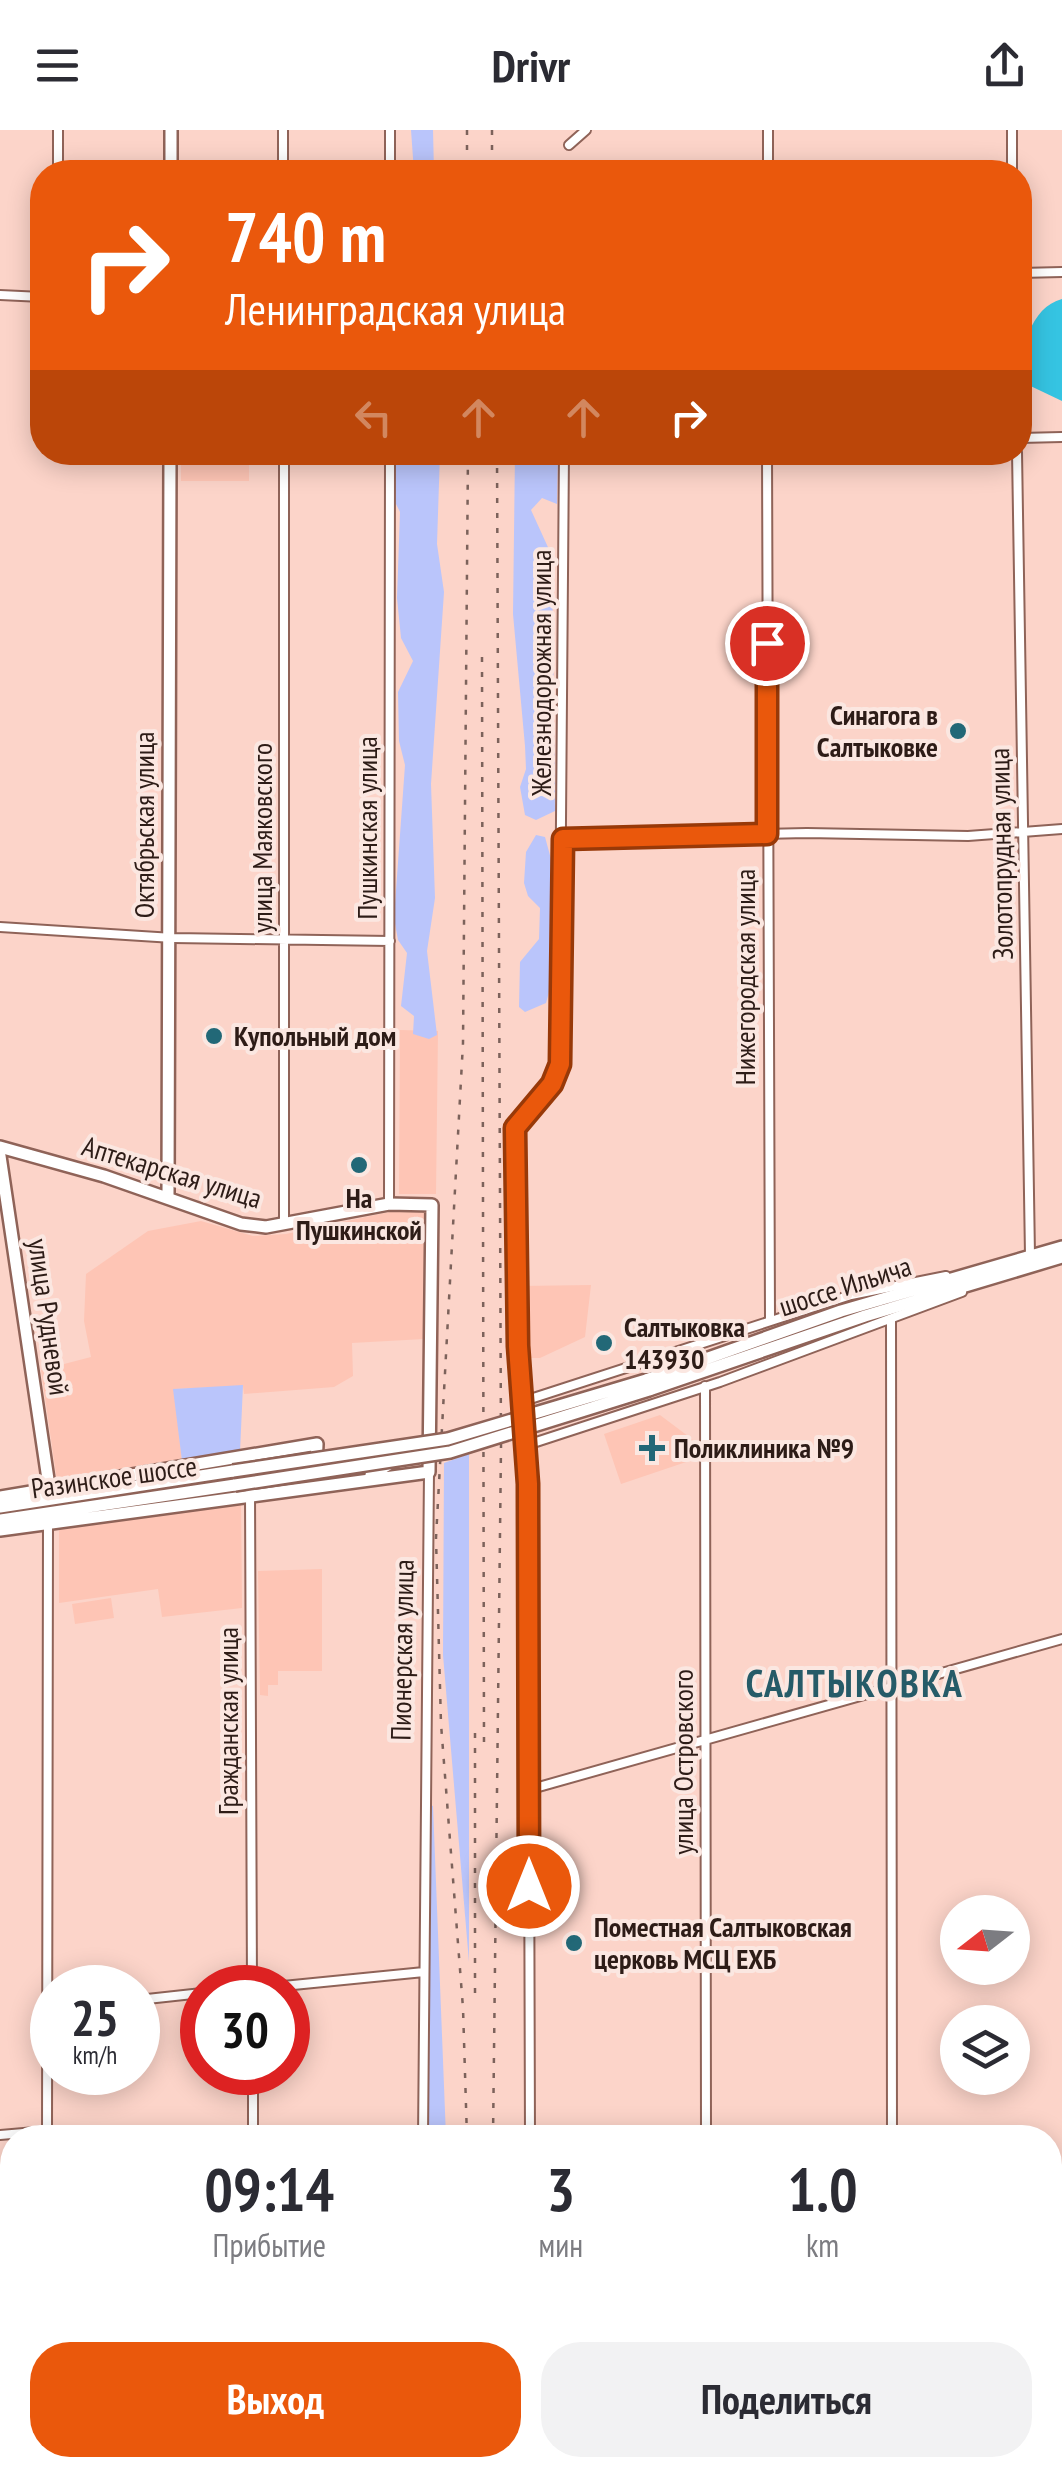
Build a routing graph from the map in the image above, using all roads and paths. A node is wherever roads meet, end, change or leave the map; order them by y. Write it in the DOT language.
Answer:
graph roads {
  1 [pos="58,130"];
  2 [pos="171,130"];
  3 [pos="284,130"];
  4 [pos="390,130"];
  5 [pos="586,130"];
  6 [pos="768,130"];
  7 [pos="1012,130"];
  8 [pos="569,146"];
  9 [pos="58,160"];
  10 [pos="170,160"];
  11 [pos="284,160"];
  12 [pos="390,160"];
  13 [pos="768,160"];
  14 [pos="1012,160"];
  15 [pos="1062,272"];
  16 [pos="1032,273"];
  17 [pos="0,296"];
  18 [pos="30,297"];
  19 [pos="1062,437"];
  20 [pos="1032,438"];
  21 [pos="170,465"];
  22 [pos="284,465"];
  23 [pos="390,465"];
  24 [pos="564,465"];
  25 [pos="767,465"];
  26 [pos="1017,465"];
  27 [pos="1062,829"];
  28 [pos="1023,833"];
  29 [pos="767,834"];
  30 [pos="563,839"];
  31 [pos="0,927"];
  32 [pos="169,938"];
  33 [pos="284,940"];
  34 [pos="390,941"];
  35 [pos="0,1147"];
  36 [pos="0,1156"];
  37 [pos="168,1198"];
  38 [pos="389,1204"];
  39 [pos="284,1224"];
  40 [pos="1062,1247"];
  41 [pos="1030,1255"];
  42 [pos="1062,1258"];
  43 [pos="1013,1266"];
  44 [pos="981,1270"];
  45 [pos="999,1276"];
  46 [pos="770,1320"];
  47 [pos="891,1320"];
  48 [pos="647,1385"];
  49 [pos="706,1386"];
  50 [pos="564,1388"];
  51 [pos="524,1401"];
  52 [pos="578,1429"];
  53 [pos="528,1445"];
  54 [pos="429,1449"];
  55 [pos="249,1454"];
  56 [pos="429,1472"];
  57 [pos="234,1478"];
  58 [pos="358,1481"];
  59 [pos="49,1486"];
  60 [pos="316,1487"];
  61 [pos="250,1496"];
  62 [pos="0,1497"];
  63 [pos="0,1507"];
  64 [pos="0,1520"];
  65 [pos="48,1524"];
  66 [pos="0,1530"];
  67 [pos="1062,1639"];
  68 [pos="893,1686"];
  69 [pos="705,1740"];
  70 [pos="528,1790"];
  71 [pos="50,1965"];
  72 [pos="252,1965"];
  73 [pos="424,1972"];
  74 [pos="310,1983"];
  75 [pos="48,2095"];
  76 [pos="253,2095"];
  77 [pos="47,2125"];
  78 [pos="253,2125"];
  79 [pos="423,2125"];
  80 [pos="530,2125"];
  81 [pos="706,2125"];
  82 [pos="892,2125"];
  1 -- 9 [label="street"];
  2 -- 10 [label="street"];
  3 -- 11 [label="street"];
  4 -- 12 [label="street"];
  5 -- 8 [label="street"];
  6 -- 13 [label="street"];
  7 -- 14 [label="street"];
  15 -- 16 [label="street"];
  17 -- 18 [label="street"];
  19 -- 20 [label="street"];
  21 -- 32 [label="street, Октябрьская улица"];
  22 -- 33 [label="street, улица Маяковского"];
  23 -- 34 [label="street, Пушкинская улица"];
  24 -- 30 [label="street, Железнодорожная улица"];
  25 -- 29 [label="street, Нижегородская улица"];
  26 -- 28 [label="street, Золотопрудная улица"];
  27 -- 28 [label="street"];
  28 -- 29 [label="street"];
  28 -- 41 [label="street, Золотопрудная улица"];
  29 -- 30 [label="street"];
  29 -- 46 [label="street, Нижегородская улица"];
  30 -- 51 [label="street, Железнодорожная улица"];
  31 -- 32 [label="street"];
  32 -- 33 [label="street"];
  32 -- 37 [label="street, Октябрьская улица"];
  33 -- 34 [label="street"];
  33 -- 39 [label="street, улица Маяковского"];
  34 -- 38 [label="street, Пушкинская улица"];
  35 -- 37 [label="street, Аптекарская улица"];
  36 -- 59 [label="street, улица Рудневой"];
  37 -- 39 [label="street, Аптекарская улица"];
  38 -- 39 [label="street, Аптекарская улица"];
  38 -- 54 [label="street, Пионерская улица"];
  40 -- 41 [label="street, шоссе Ильича"];
  41 -- 43 [label="street, шоссе Ильича"];
  42 -- 43 [label="street, шоссе Ильича"];
  43 -- 44 [label="street, шоссе Ильича"];
  43 -- 45 [label="street, шоссе Ильича"];
  44 -- 46 [label="street"];
  44 -- 48 [label="street, шоссе Ильича"];
  45 -- 47 [label="street"];
  45 -- 48 [label="street, шоссе Ильича"];
  46 -- 50 [label="street"];
  47 -- 49 [label="street"];
  47 -- 68 [label="street"];
  48 -- 57 [label="street, bridge"];
  49 -- 52 [label="street"];
  49 -- 69 [label="street, улица Островского"];
  50 -- 51 [label="street"];
  50 -- 52 [label="street"];
  51 -- 53 [label="street, Железнодорожная улица"];
  52 -- 53 [label="street"];
  53 -- 70 [label="street, Железнодорожная улица"];
  54 -- 56 [label="street, Пионерская улица"];
  54 -- 58 [label="street"];
  55 -- 59 [label="street"];
  55 -- 60 [label="street"];
  55 -- 61 [label="street, Гражданская улица"];
  56 -- 58 [label="street"];
  56 -- 73 [label="street, Пионерская улица"];
  57 -- 63 [label="street, Разинское шоссе"];
  57 -- 64 [label="street, Разинское шоссе"];
  58 -- 60 [label="street"];
  59 -- 62 [label="street"];
  60 -- 61 [label="street"];
  61 -- 65 [label="street"];
  61 -- 72 [label="street, Гражданская улица"];
  65 -- 66 [label="street"];
  65 -- 71 [label="street"];
  67 -- 68 [label="street"];
  68 -- 69 [label="street"];
  68 -- 82 [label="street"];
  69 -- 70 [label="street"];
  69 -- 81 [label="street, улица Островского"];
  70 -- 80 [label="street, Железнодорожная улица"];
  73 -- 74 [label="street"];
  73 -- 79 [label="street, Пионерская улица"];
  75 -- 77 [label="street"];
  76 -- 78 [label="street"];
}
